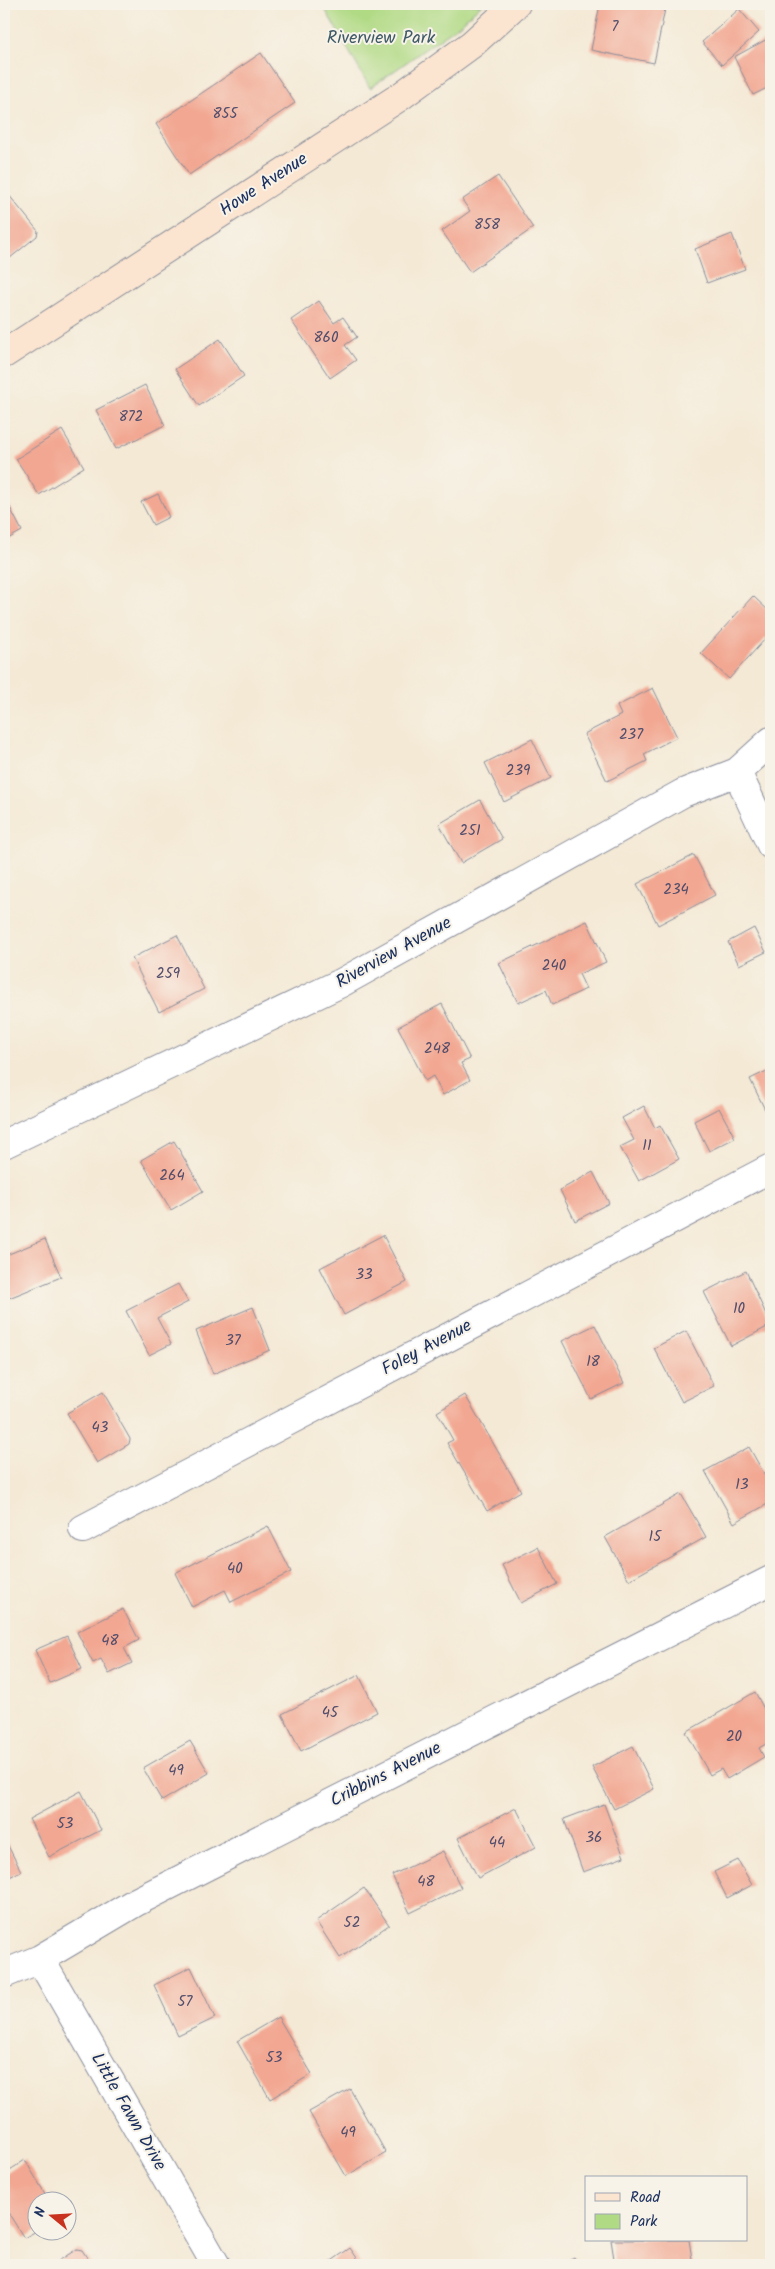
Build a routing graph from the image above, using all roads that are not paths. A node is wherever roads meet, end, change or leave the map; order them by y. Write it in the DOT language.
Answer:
graph roads {
  1 [pos="516,4"];
  2 [pos="4,354"];
  3 [pos="771,741"];
  4 [pos="737,772"];
  5 [pos="771,845"];
  6 [pos="4,1144"];
  7 [pos="771,1168"];
  8 [pos="83,1529"];
  9 [pos="771,1580"];
  10 [pos="40,1959"];
  11 [pos="4,1974"];
  12 [pos="216,2265"];
  1 -- 2 [label="main road, Howe Avenue"];
  3 -- 4 [label="street, Riverview Avenue"];
  4 -- 5 [label="street"];
  4 -- 6 [label="street, Riverview Avenue"];
  7 -- 8 [label="street, Foley Avenue"];
  9 -- 10 [label="street, Cribbins Avenue"];
  10 -- 11 [label="street, Cribbins Avenue"];
  10 -- 12 [label="street, Little Fawn Drive"];
}
